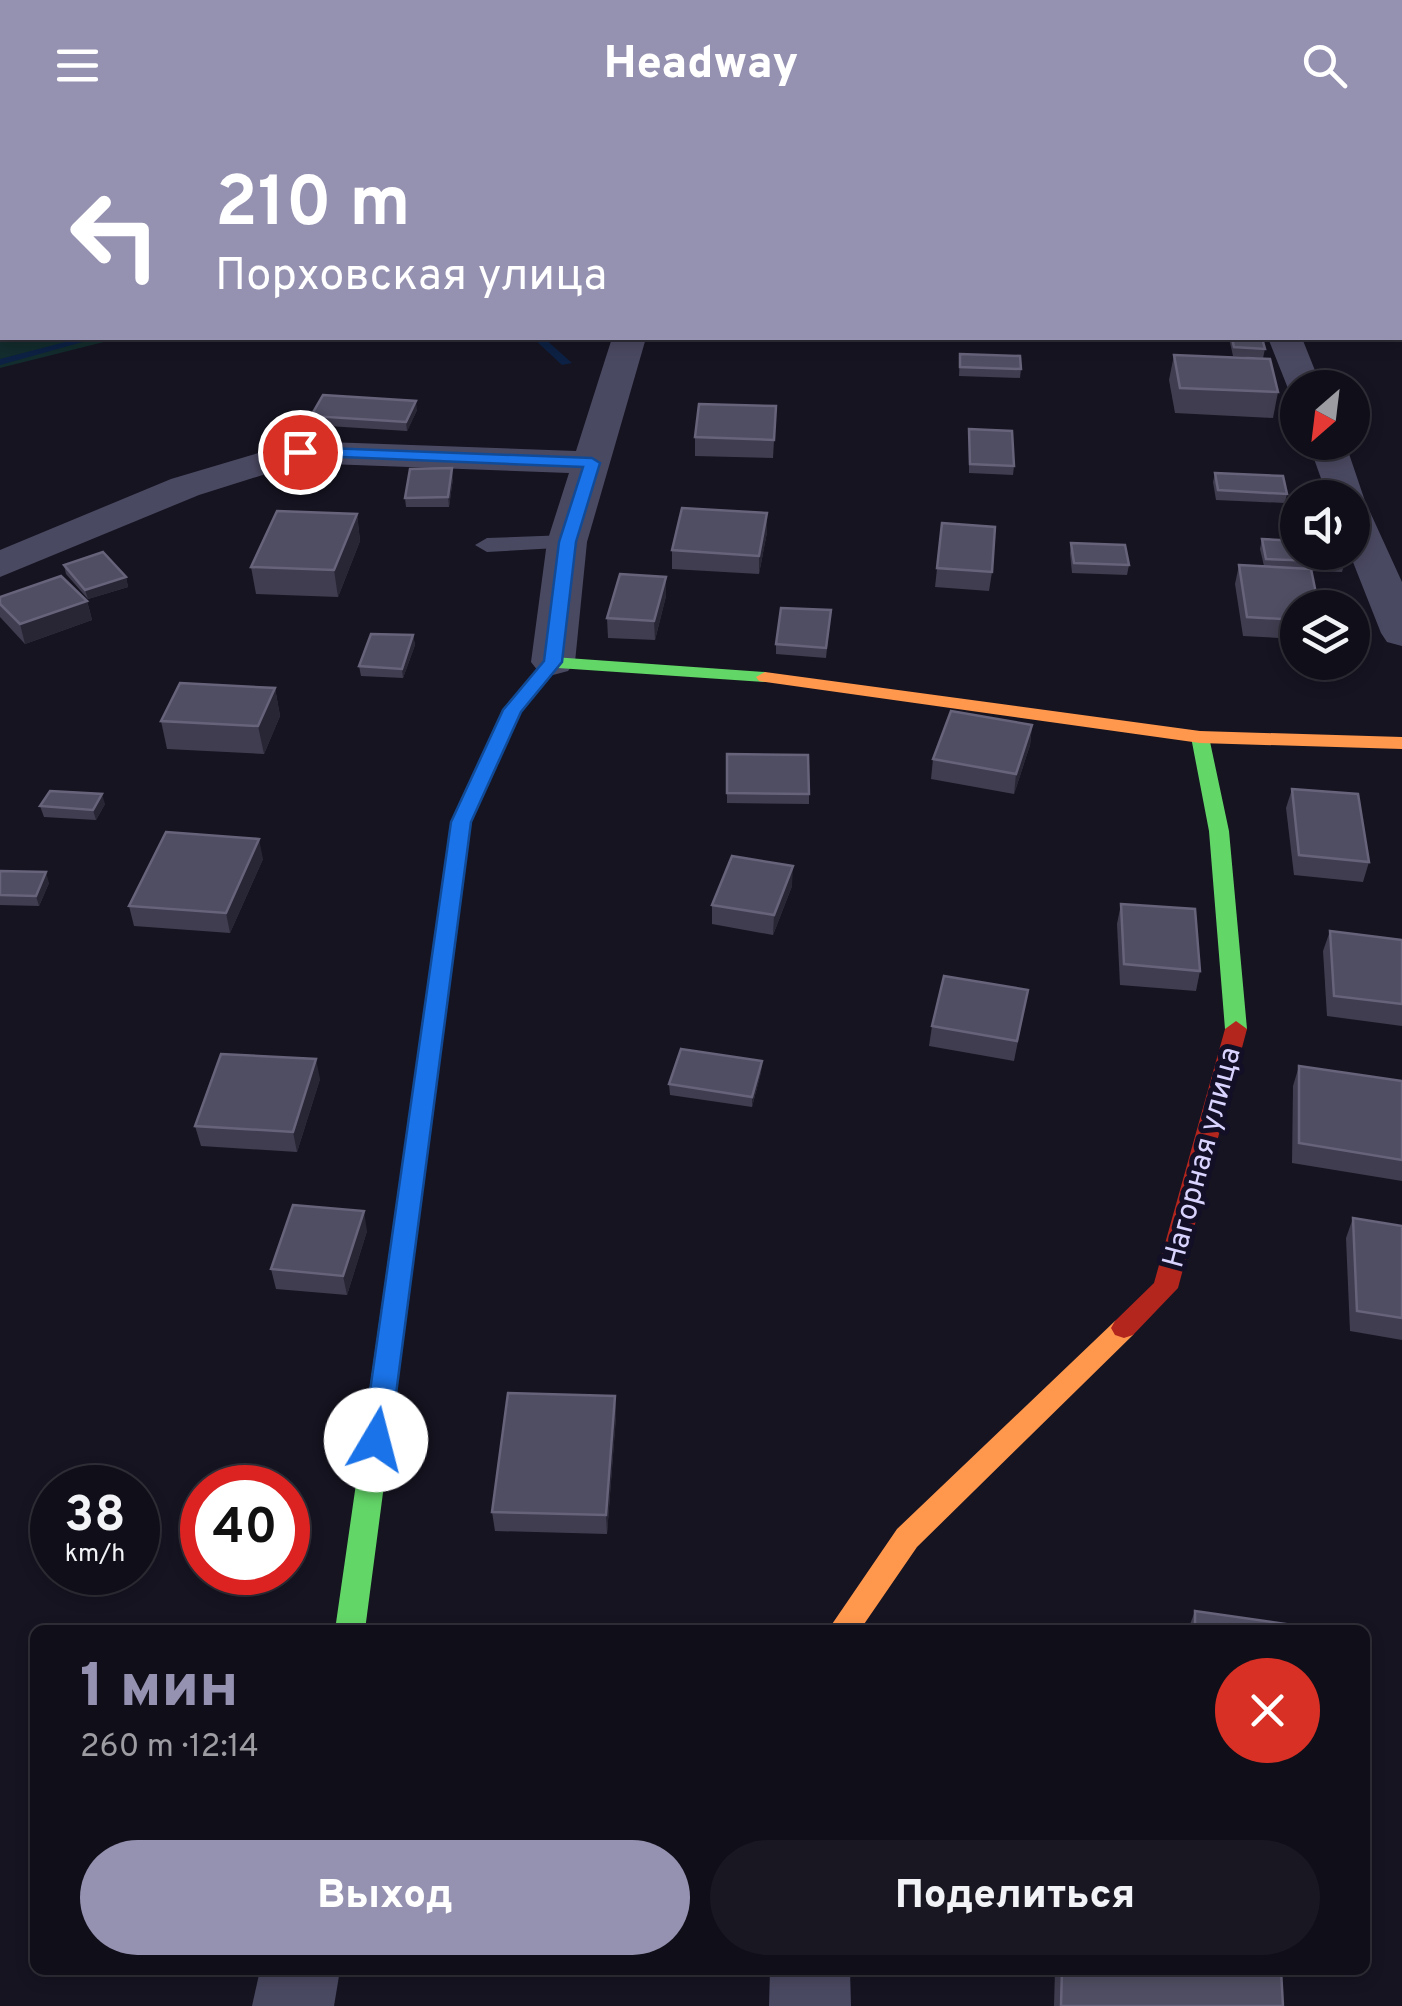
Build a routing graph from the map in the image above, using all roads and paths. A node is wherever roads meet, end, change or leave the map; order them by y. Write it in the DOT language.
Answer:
graph roads {
  1 [pos="628,340"];
  2 [pos="1286,340"];
  3 [pos="1297,370"];
  4 [pos="592,463"];
  5 [pos="567,542"];
  6 [pos="487,545"];
  7 [pos="1370,554"];
  8 [pos="0,564"];
  9 [pos="1402,633"];
  10 [pos="553,662"];
  11 [pos="1200,737"];
  12 [pos="1402,743"];
  13 [pos="351,1625"];
  14 [pos="846,1625"];
  15 [pos="299,1975"];
  16 [pos="810,1975"];
  17 [pos="292,2006"];
  18 [pos="810,2006"];
  1 -- 4 [label="street"];
  2 -- 3 [label="street"];
  4 -- 5 [label="street"];
  4 -- 8 [label="street"];
  5 -- 6 [label="lane"];
  5 -- 10 [label="street"];
  7 -- 9 [label="street"];
  10 -- 11 [label="street"];
  10 -- 13 [label="street"];
  11 -- 12 [label="street"];
  11 -- 14 [label="street, Нагорная улица"];
  15 -- 17 [label="street"];
  16 -- 18 [label="street"];
}
